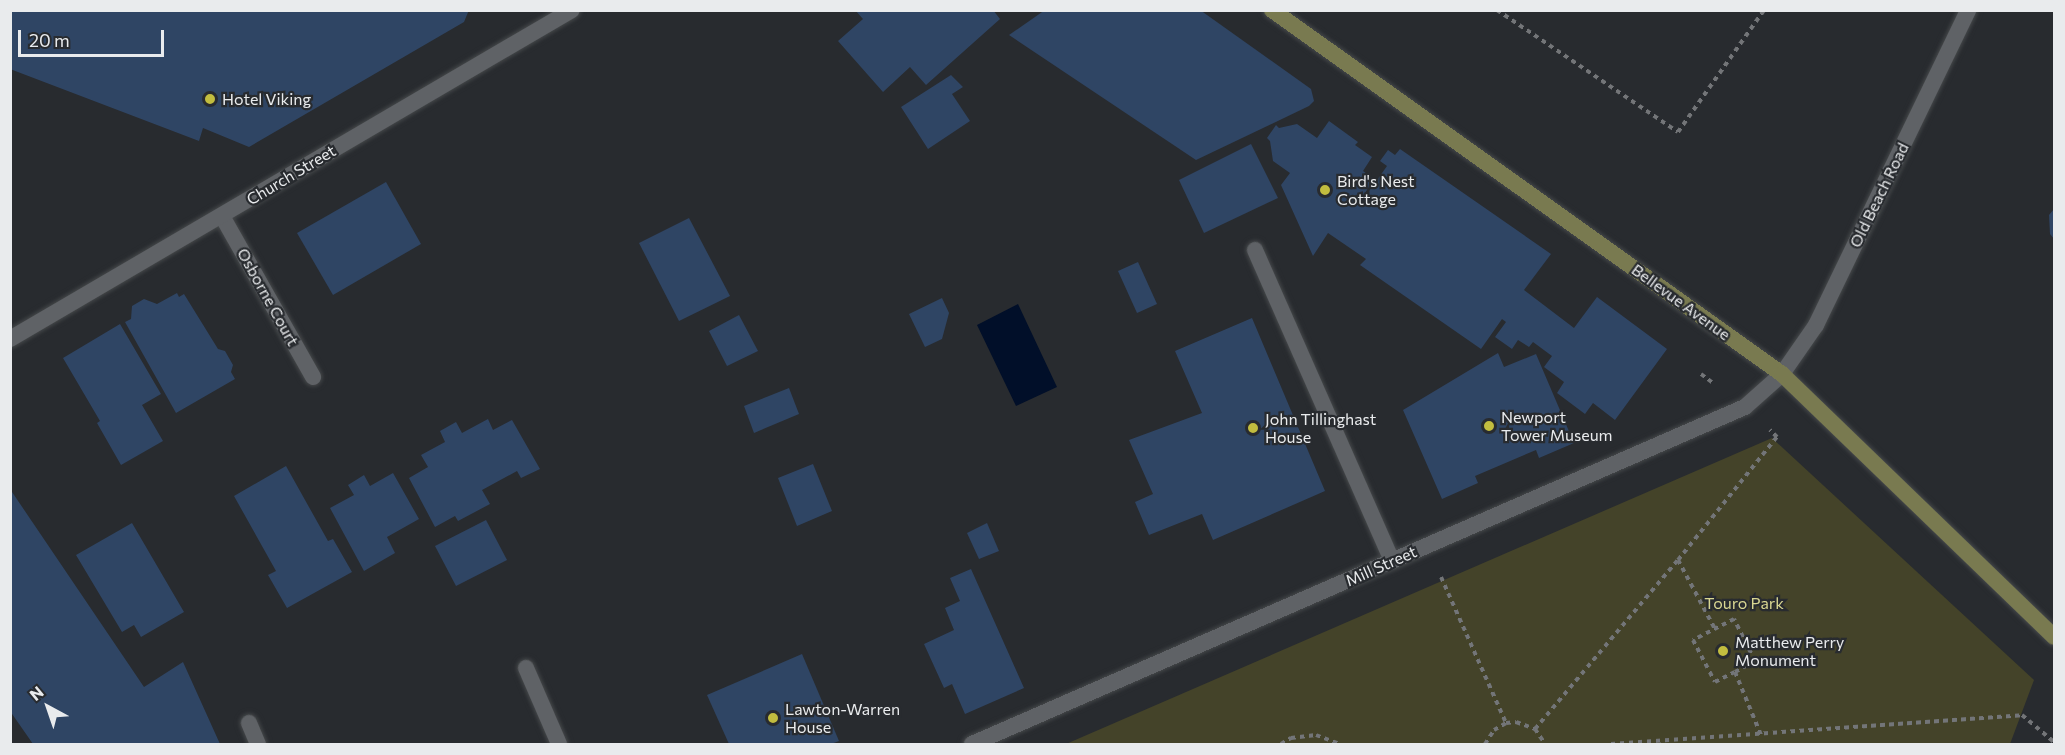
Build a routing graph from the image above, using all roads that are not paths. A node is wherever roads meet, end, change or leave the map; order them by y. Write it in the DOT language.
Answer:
graph roads {
  1 [pos="572,10"];
  2 [pos="1968,10"];
  3 [pos="1278,12"];
  4 [pos="222,216"];
  5 [pos="1255,250"];
  6 [pos="10,339"];
  7 [pos="1782,374"];
  8 [pos="313,377"];
  9 [pos="1392,561"];
  10 [pos="2055,637"];
  11 [pos="526,669"];
  12 [pos="249,723"];
  13 [pos="258,744"];
  14 [pos="559,744"];
  15 [pos="972,744"];
  1 -- 4 [label="street, Church Street"];
  2 -- 7 [label="street, Old Beach Road"];
  3 -- 7 [label="main road, Bellevue Avenue"];
  4 -- 6 [label="street, Church Street"];
  4 -- 8 [label="street, Osborne Court"];
  5 -- 9 [label="street"];
  7 -- 9 [label="street, Mill Street"];
  7 -- 10 [label="main road, Bellevue Avenue"];
  9 -- 15 [label="street, Mill Street"];
  11 -- 14 [label="street"];
  12 -- 13 [label="street"];
}
